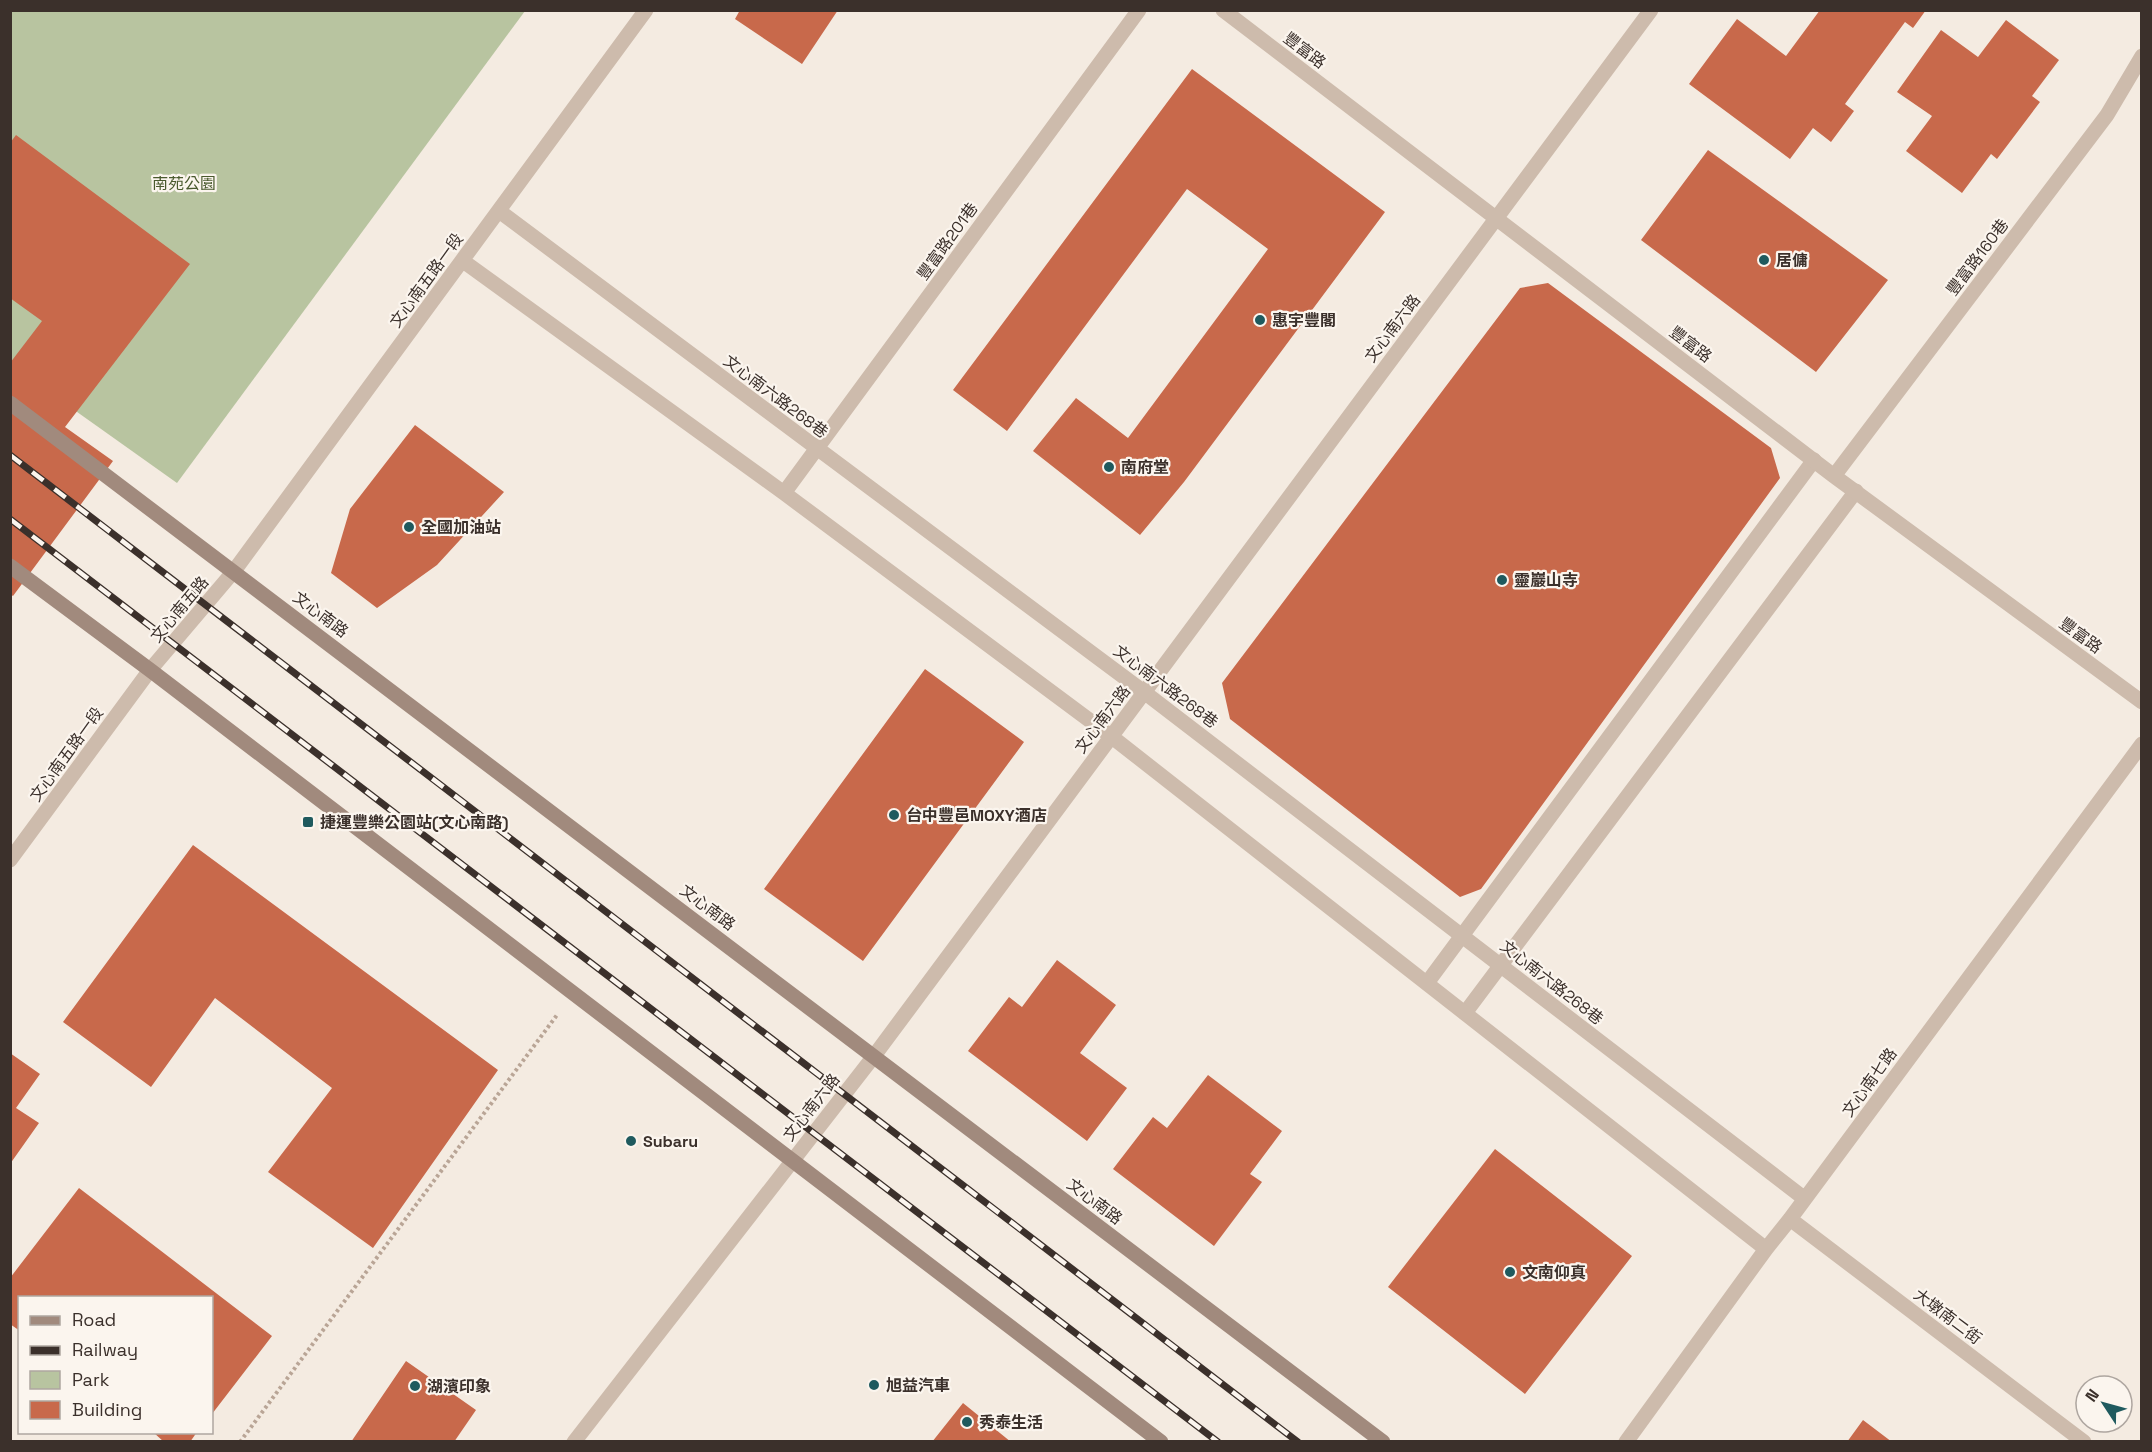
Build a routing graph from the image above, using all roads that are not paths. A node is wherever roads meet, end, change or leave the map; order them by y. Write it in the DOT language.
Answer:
graph roads {
  1 [pos="646,10"];
  2 [pos="1139,10"];
  3 [pos="1223,10"];
  4 [pos="1651,10"];
  5 [pos="2142,56"];
  6 [pos="499,211"];
  7 [pos="1496,218"];
  8 [pos="463,261"];
  9 [pos="10,403"];
  10 [pos="817,448"];
  11 [pos="1814,460"];
  12 [pos="1834,476"];
  13 [pos="1856,492"];
  14 [pos="784,493"];
  15 [pos="10,566"];
  16 [pos="234,571"];
  17 [pos="150,670"];
  18 [pos="1144,692"];
  19 [pos="2142,702"];
  20 [pos="1112,736"];
  21 [pos="2142,744"];
  22 [pos="10,860"];
  23 [pos="1463,936"];
  24 [pos="1501,965"];
  25 [pos="1427,983"];
  26 [pos="1465,1013"];
  27 [pos="874,1056"];
  28 [pos="793,1161"];
  29 [pos="1805,1199"];
  30 [pos="1790,1219"];
  31 [pos="1766,1249"];
  32 [pos="574,1442"];
  33 [pos="1161,1442"];
  34 [pos="1383,1442"];
  35 [pos="1626,1442"];
  36 [pos="2084,1442"];
  1 -- 6 [label="street, 文心南五路一段"];
  2 -- 10 [label="street, 豐富路201巷"];
  3 -- 7 [label="street, 豐富路"];
  4 -- 7 [label="street, 文心南六路"];
  5 -- 12 [label="street, 豐富路160巷"];
  6 -- 8 [label="street, 文心南五路一段"];
  6 -- 10 [label="street, 文心南六路268巷"];
  7 -- 11 [label="street, 豐富路"];
  7 -- 18 [label="street, 文心南六路"];
  8 -- 14 [label="street"];
  8 -- 16 [label="street, 文心南五路一段"];
  9 -- 16 [label="main road, 文心南路"];
  10 -- 14 [label="street, 豐富路201巷"];
  10 -- 18 [label="street, 文心南六路268巷"];
  11 -- 12 [label="street, 豐富路"];
  11 -- 23 [label="street"];
  12 -- 13 [label="street, 豐富路"];
  13 -- 19 [label="street, 豐富路"];
  13 -- 24 [label="street"];
  14 -- 20 [label="street"];
  15 -- 17 [label="main road"];
  16 -- 17 [label="street, 文心南五路"];
  16 -- 27 [label="main road, 文心南路"];
  17 -- 22 [label="street, 文心南五路一段"];
  17 -- 28 [label="main road"];
  18 -- 20 [label="street, 文心南六路"];
  18 -- 23 [label="street, 文心南六路268巷"];
  20 -- 25 [label="street"];
  20 -- 27 [label="street, 文心南六路"];
  21 -- 29 [label="street, 文心南七路"];
  23 -- 24 [label="street, 文心南六路268巷"];
  23 -- 25 [label="street"];
  24 -- 26 [label="street"];
  24 -- 29 [label="street, 文心南六路268巷"];
  25 -- 26 [label="street"];
  26 -- 31 [label="street"];
  27 -- 28 [label="street, 文心南六路"];
  27 -- 34 [label="main road, 文心南路"];
  28 -- 32 [label="street, 文心南六路"];
  28 -- 33 [label="main road"];
  29 -- 30 [label="street, 文心南七路"];
  30 -- 31 [label="street, 文心南七路"];
  30 -- 36 [label="street, 大墩南二街"];
  31 -- 35 [label="street, 文心南七路"];
}
